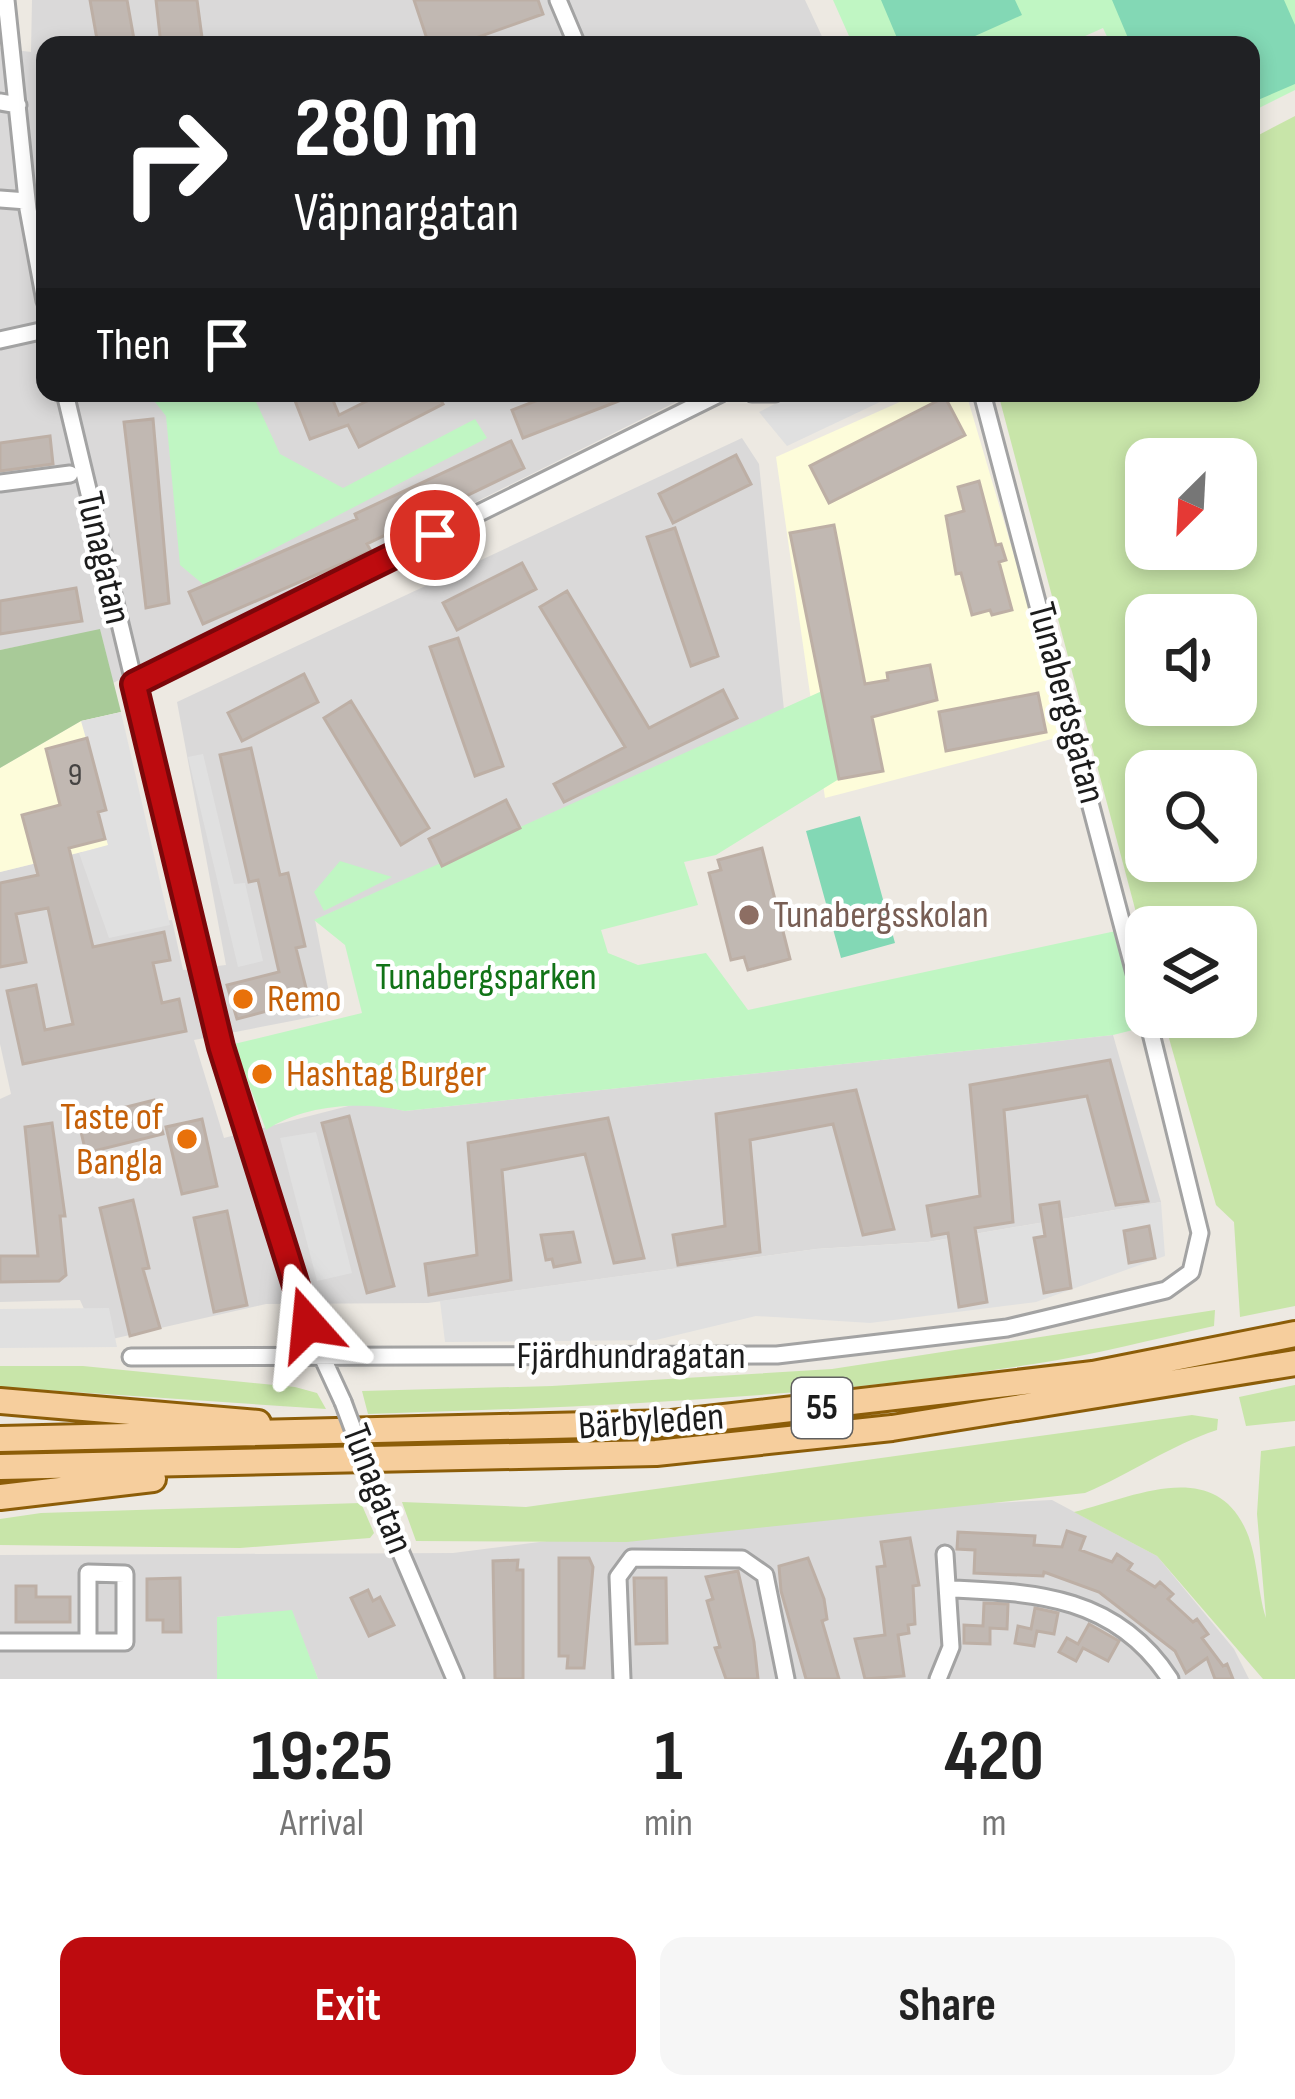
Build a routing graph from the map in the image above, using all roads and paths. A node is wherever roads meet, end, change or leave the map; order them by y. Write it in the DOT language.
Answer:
graph roads {
  1 [pos="7,0"];
  2 [pos="559,0"];
  3 [pos="573,36"];
  4 [pos="0,102"];
  5 [pos="18,105"];
  6 [pos="0,199"];
  7 [pos="27,201"];
  8 [pos="36,251"];
  9 [pos="36,332"];
  10 [pos="0,340"];
  11 [pos="67,402"];
  12 [pos="703,402"];
  13 [pos="984,402"];
  14 [pos="70,473"];
  15 [pos="0,483"];
  16 [pos="134,684"];
  17 [pos="1125,936"];
  18 [pos="1151,1038"];
  19 [pos="1192,1272"];
  20 [pos="1295,1334"];
  21 [pos="131,1357"];
  22 [pos="322,1358"];
  23 [pos="1295,1363"];
  24 [pos="0,1401"];
  25 [pos="344,1435"];
  26 [pos="0,1439"];
  27 [pos="284,1464"];
  28 [pos="0,1467"];
  29 [pos="0,1497"];
  30 [pos="945,1554"];
  31 [pos="949,1588"];
  32 [pos="0,1642"];
  33 [pos="88,1642"];
  34 [pos="455,1679"];
  35 [pos="622,1679"];
  36 [pos="786,1679"];
  37 [pos="938,1679"];
  38 [pos="1170,1679"];
  1 -- 5 [label="street"];
  2 -- 3 [label="street"];
  4 -- 5 [label="street"];
  5 -- 7 [label="street"];
  6 -- 7 [label="street"];
  7 -- 8 [label="street"];
  9 -- 10 [label="street"];
  11 -- 16 [label="street, Tunagatan"];
  12 -- 16 [label="street"];
  13 -- 17 [label="street, Tunabergsgatan"];
  14 -- 15 [label="street"];
  16 -- 22 [label="street, Tunagatan"];
  18 -- 19 [label="street, Tunabergsgatan"];
  19 -- 22 [label="street, Fjärdhundragatan"];
  20 -- 25 [label="main road, Bärbyleden / 55"];
  21 -- 22 [label="street, Fjärdhundragatan"];
  22 -- 34 [label="street, Tunagatan, bridge"];
  23 -- 27 [label="main road, Bärbyleden / 55"];
  24 -- 25 [label="main road"];
  25 -- 26 [label="main road, Bärbyleden / 55"];
  27 -- 28 [label="main road, Bärbyleden / 55"];
  27 -- 29 [label="main road"];
  30 -- 31 [label="street"];
  31 -- 37 [label="street"];
  31 -- 38 [label="street"];
  32 -- 33 [label="street"];
  33 -- 33 [label="street"];
  35 -- 36 [label="street"];
}
